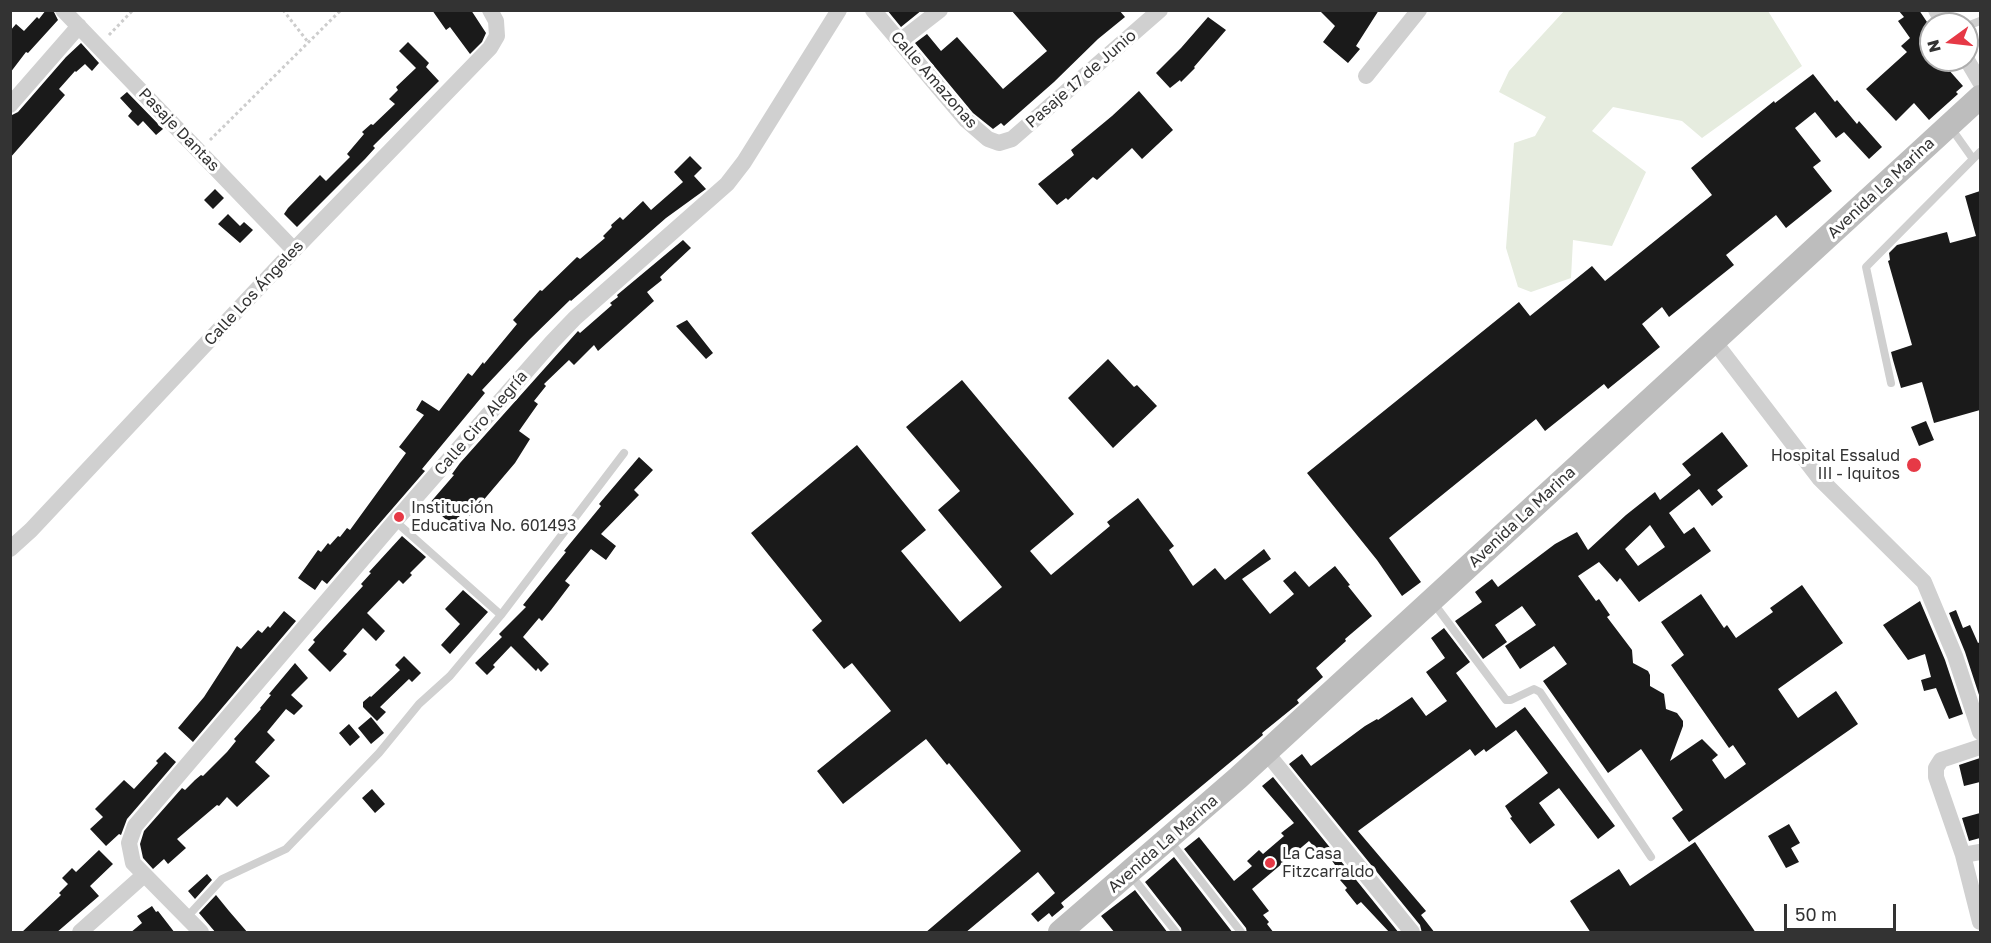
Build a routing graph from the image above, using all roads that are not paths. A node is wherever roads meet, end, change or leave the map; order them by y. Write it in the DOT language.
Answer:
graph roads {
  1 [pos="63,10"];
  2 [pos="490,10"];
  3 [pos="839,10"];
  4 [pos="873,10"];
  5 [pos="940,10"];
  6 [pos="1160,10"];
  7 [pos="1419,10"];
  8 [pos="79,26"];
  9 [pos="900,41"];
  10 [pos="1366,76"];
  11 [pos="1980,97"];
  12 [pos="10,105"];
  13 [pos="1950,125"];
  14 [pos="999,143"];
  15 [pos="1980,152"];
  16 [pos="1973,159"];
  17 [pos="294,250"];
  18 [pos="1714,341"];
  19 [pos="1891,383"];
  20 [pos="624,453"];
  21 [pos="395,522"];
  22 [pos="10,549"];
  23 [pos="1432,600"];
  24 [pos="501,615"];
  25 [pos="1980,732"];
  26 [pos="1980,747"];
  27 [pos="1266,752"];
  28 [pos="1169,840"];
  29 [pos="1980,852"];
  30 [pos="1963,855"];
  31 [pos="1651,857"];
  32 [pos="1130,873"];
  33 [pos="144,875"];
  34 [pos="187,917"];
  35 [pos="1980,922"];
  36 [pos="80,933"];
  37 [pos="201,933"];
  38 [pos="1060,933"];
  39 [pos="1176,933"];
  40 [pos="1241,933"];
  41 [pos="1412,933"];
  1 -- 8 [label="street, Pasaje Dantas"];
  2 -- 17 [label="street, Calle Los Ángeles"];
  3 -- 21 [label="street, Calle Ciro Alegría"];
  4 -- 9 [label="street, Calle Amazonas"];
  5 -- 9 [label="street"];
  6 -- 14 [label="street, Pasaje 17 de Junio"];
  7 -- 10 [label="street"];
  8 -- 12 [label="street"];
  8 -- 17 [label="street, Pasaje Dantas"];
  9 -- 14 [label="street, Calle Amazonas"];
  11 -- 13 [label="main road, Avenida La Marina"];
  13 -- 16 [label="lane"];
  13 -- 18 [label="main road, Avenida La Marina"];
  15 -- 16 [label="lane"];
  16 -- 19 [label="lane"];
  17 -- 22 [label="street, Calle Los Ángeles"];
  18 -- 23 [label="main road, Avenida La Marina"];
  18 -- 25 [label="street"];
  20 -- 24 [label="lane"];
  21 -- 24 [label="lane"];
  21 -- 33 [label="street, Calle Ciro Alegría"];
  23 -- 27 [label="main road, Avenida La Marina"];
  23 -- 31 [label="lane"];
  24 -- 34 [label="lane"];
  26 -- 30 [label="street"];
  27 -- 28 [label="main road, Avenida La Marina"];
  27 -- 41 [label="street"];
  28 -- 32 [label="main road, Avenida La Marina"];
  28 -- 40 [label="lane"];
  29 -- 30 [label="street"];
  30 -- 35 [label="street"];
  32 -- 38 [label="main road, Avenida La Marina"];
  32 -- 39 [label="lane"];
  33 -- 34 [label="street, Calle Ciro Alegría"];
  33 -- 36 [label="street"];
  34 -- 37 [label="street, Calle Ciro Alegría"];
}
